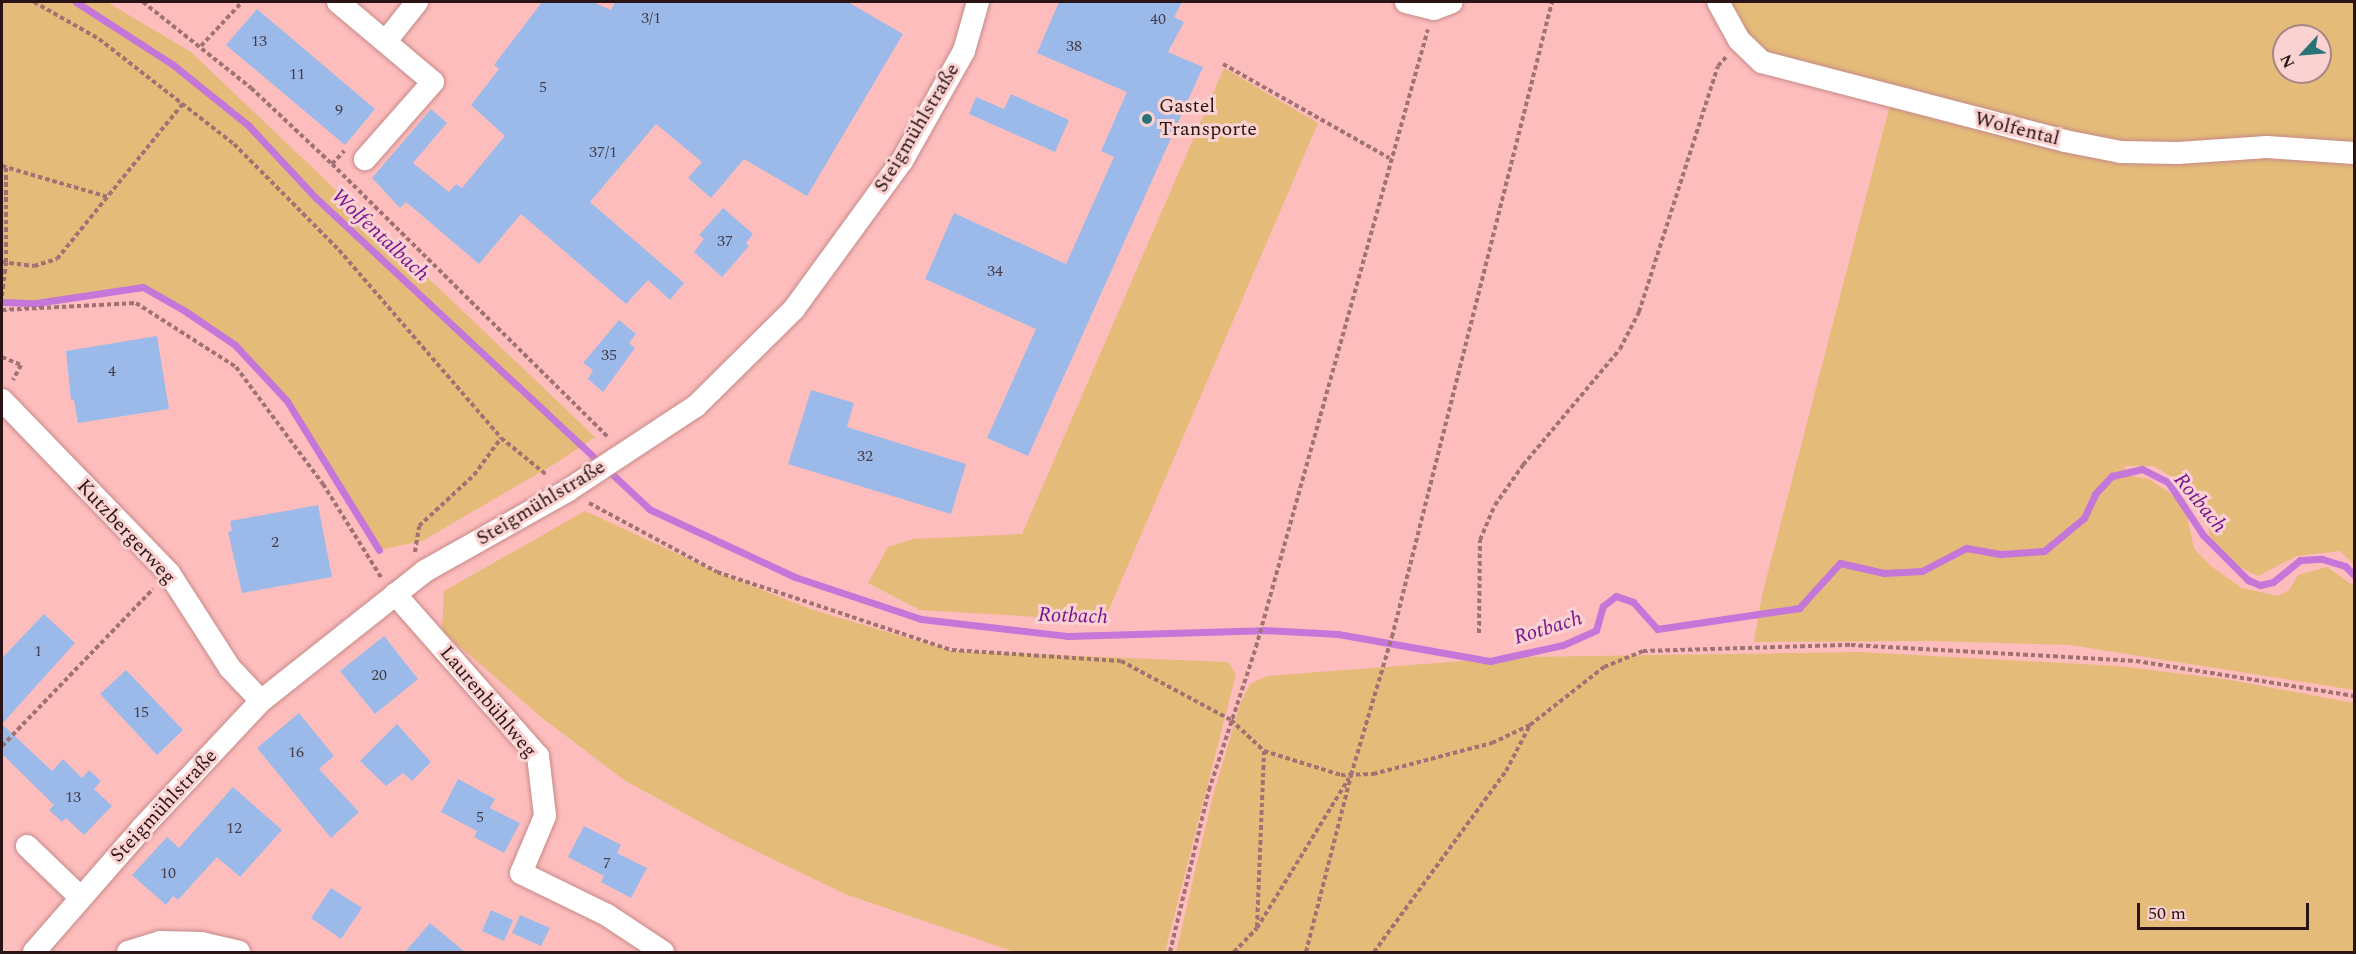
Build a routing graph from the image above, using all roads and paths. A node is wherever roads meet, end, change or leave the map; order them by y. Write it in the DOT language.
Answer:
graph roads {
  1 [pos="34,2"];
  2 [pos="142,2"];
  3 [pos="242,2"];
  4 [pos="338,2"];
  5 [pos="417,2"];
  6 [pos="978,2"];
  7 [pos="1406,2"];
  8 [pos="1552,2"];
  9 [pos="1718,2"];
  10 [pos="1443,5"];
  11 [pos="1739,40"];
  12 [pos="386,41"];
  13 [pos="201,46"];
  14 [pos="1223,64"];
  15 [pos="184,102"];
  16 [pos="357,153"];
  17 [pos="2355,153"];
  18 [pos="1389,158"];
  19 [pos="332,164"];
  20 [pos="4,167"];
  21 [pos="108,197"];
  22 [pos="4,262"];
  23 [pos="2,296"];
  24 [pos="2,310"];
  25 [pos="2,357"];
  26 [pos="2,400"];
  27 [pos="501,438"];
  28 [pos="621,454"];
  29 [pos="567,491"];
  30 [pos="425,571"];
  31 [pos="169,573"];
  32 [pos="395,594"];
  33 [pos="1479,633"];
  34 [pos="2355,696"];
  35 [pos="261,701"];
  36 [pos="1231,720"];
  37 [pos="1530,725"];
  38 [pos="2,747"];
  39 [pos="1264,750"];
  40 [pos="1351,775"];
  41 [pos="27,846"];
  42 [pos="81,898"];
  43 [pos="1257,928"];
  44 [pos="34,952"];
  45 [pos="128,952"];
  46 [pos="239,952"];
  47 [pos="663,952"];
  48 [pos="1170,952"];
  49 [pos="1234,952"];
  50 [pos="1306,952"];
  51 [pos="1374,952"];
  1 -- 15 [label="path"];
  2 -- 13 [label="path"];
  3 -- 13 [label="path"];
  4 -- 12 [label="street"];
  5 -- 12 [label="street"];
  6 -- 28 [label="street, Steigmühlstraße"];
  7 -- 10 [label="street"];
  8 -- 40 [label="path"];
  9 -- 11 [label="street, Wolfental"];
  10 -- 18 [label="path"];
  11 -- 17 [label="street, Wolfental"];
  11 -- 33 [label="path"];
  12 -- 16 [label="street"];
  13 -- 19 [label="path"];
  14 -- 18 [label="path"];
  15 -- 21 [label="path"];
  15 -- 27 [label="path"];
  16 -- 19 [label="path"];
  18 -- 36 [label="path"];
  19 -- 28 [label="path"];
  20 -- 21 [label="path"];
  20 -- 22 [label="path"];
  21 -- 22 [label="path"];
  22 -- 23 [label="path"];
  24 -- 32 [label="path"];
  25 -- 26 [label="path"];
  26 -- 31 [label="street, Kutzbergerweg"];
  27 -- 29 [label="path"];
  27 -- 30 [label="path"];
  28 -- 29 [label="street, Steigmühlstraße"];
  29 -- 30 [label="street, Steigmühlstraße"];
  29 -- 36 [label="path"];
  30 -- 32 [label="street, Steigmühlstraße"];
  31 -- 35 [label="street, Kutzbergerweg"];
  31 -- 38 [label="path"];
  32 -- 35 [label="street, Steigmühlstraße"];
  32 -- 47 [label="street, Laurenbühlweg"];
  34 -- 37 [label="path"];
  35 -- 42 [label="street, Steigmühlstraße"];
  36 -- 39 [label="path"];
  36 -- 48 [label="path"];
  37 -- 40 [label="path"];
  37 -- 51 [label="path"];
  39 -- 40 [label="path"];
  39 -- 43 [label="path"];
  40 -- 43 [label="path"];
  40 -- 50 [label="path"];
  41 -- 42 [label="street"];
  42 -- 44 [label="street, Steigmühlstraße"];
  43 -- 49 [label="path"];
  45 -- 46 [label="street"];
}
